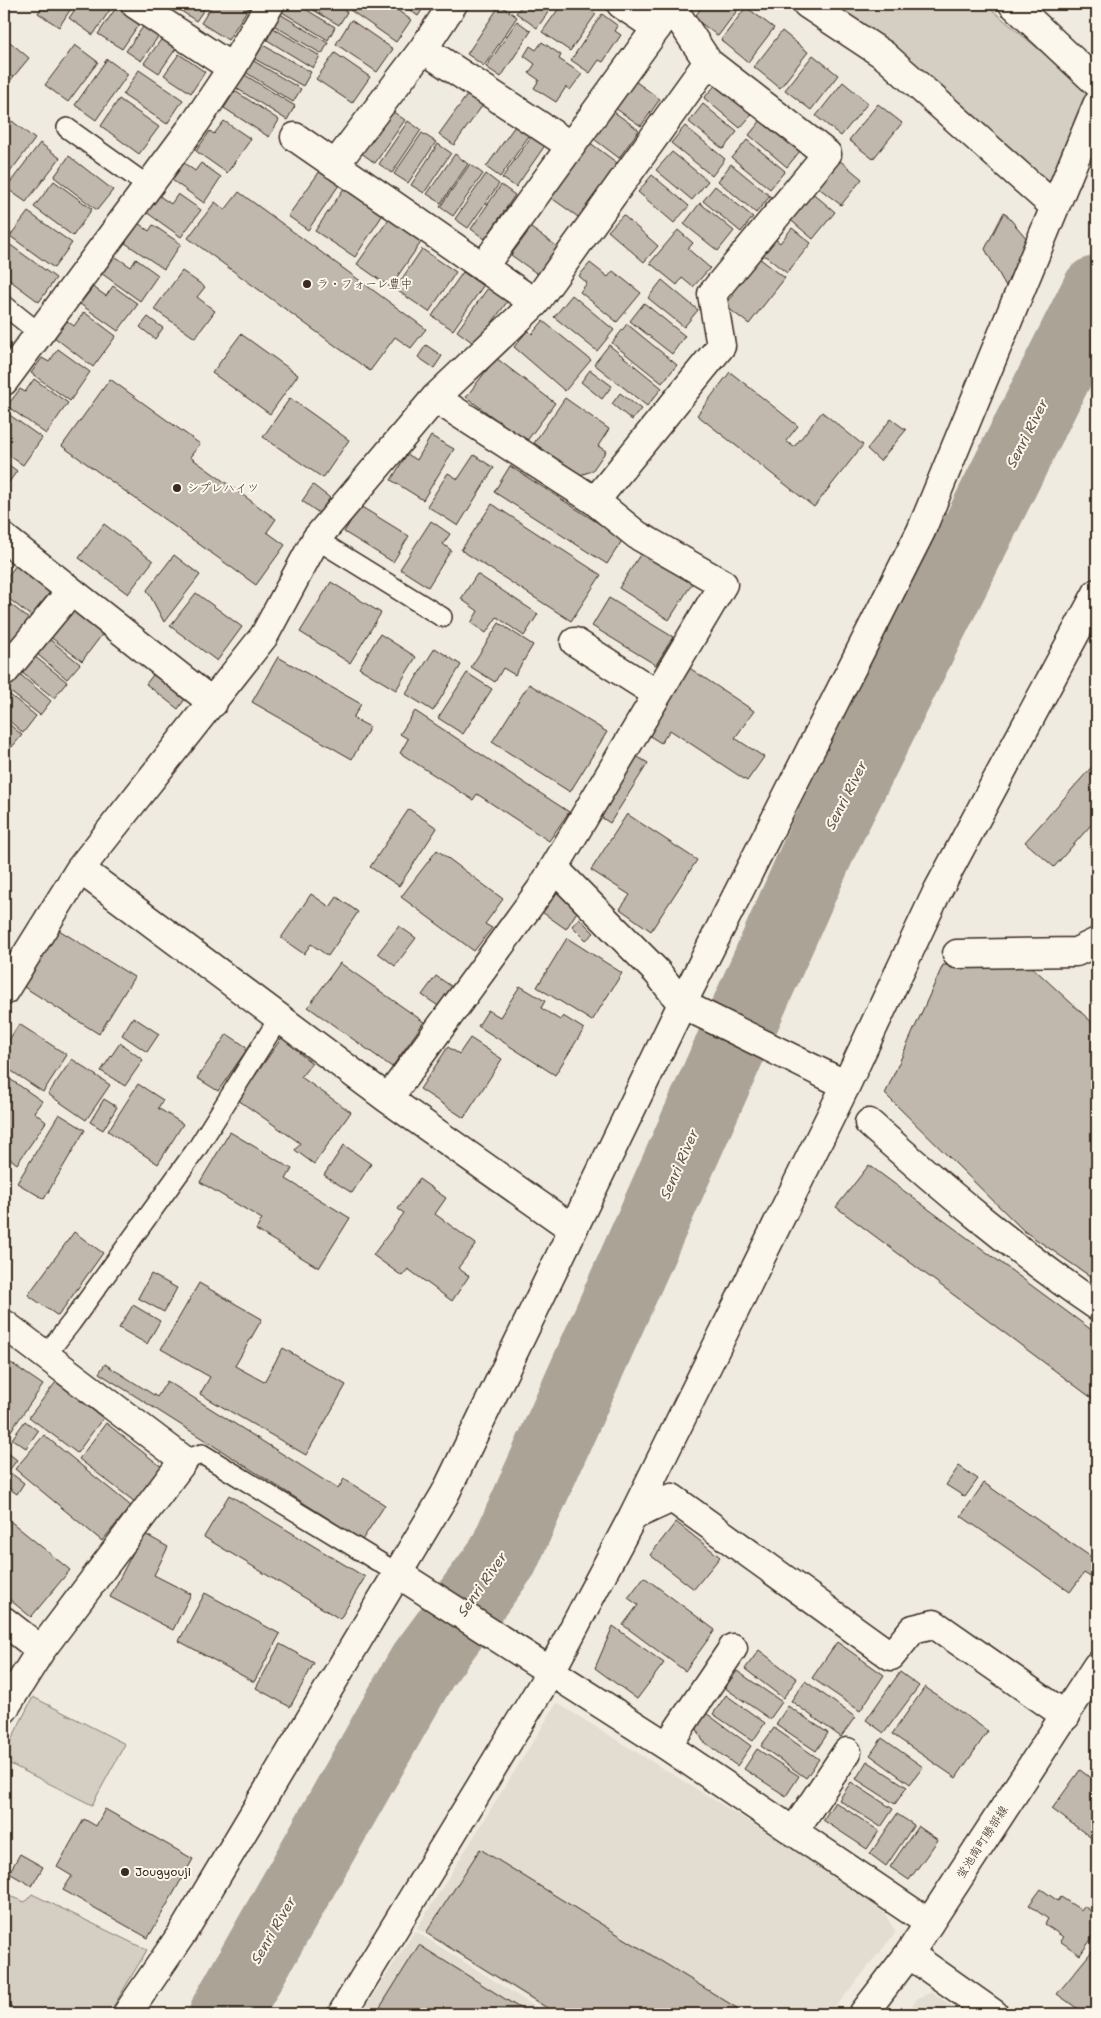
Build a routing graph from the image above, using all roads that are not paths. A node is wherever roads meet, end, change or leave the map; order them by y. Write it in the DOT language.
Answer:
graph roads {
  1 [pos="135,4"];
  2 [pos="270,4"];
  3 [pos="454,4"];
  4 [pos="620,4"];
  5 [pos="807,4"];
  6 [pos="1013,4"];
  7 [pos="668,13"];
  8 [pos="423,49"];
  9 [pos="708,62"];
  10 [pos="232,68"];
  11 [pos="1097,83"];
  12 [pos="1097,106"];
  13 [pos="67,128"];
  14 [pos="295,137"];
  15 [pos="571,146"];
  16 [pos="335,165"];
  17 [pos="148,186"];
  18 [pos="1055,207"];
  19 [pos="483,267"];
  20 [pos="535,303"];
  21 [pos="4,305"];
  22 [pos="40,333"];
  23 [pos="4,381"];
  24 [pos="435,398"];
  25 [pos="595,501"];
  26 [pos="4,538"];
  27 [pos="316,539"];
  28 [pos="71,591"];
  29 [pos="1097,593"];
  30 [pos="442,617"];
  31 [pos="575,642"];
  32 [pos="4,672"];
  33 [pos="657,694"];
  34 [pos="213,703"];
  35 [pos="554,868"];
  36 [pos="80,869"];
  37 [pos="1097,942"];
  38 [pos="957,954"];
  39 [pos="4,991"];
  40 [pos="682,1004"];
  41 [pos="279,1018"];
  42 [pos="846,1085"];
  43 [pos="388,1099"];
  44 [pos="869,1123"];
  45 [pos="573,1229"];
  46 [pos="1097,1306"];
  47 [pos="4,1324"];
  48 [pos="45,1356"];
  49 [pos="184,1460"];
  50 [pos="633,1516"];
  51 [pos="397,1573"];
  52 [pos="4,1621"];
  53 [pos="733,1648"];
  54 [pos="42,1650"];
  55 [pos="1097,1666"];
  56 [pos="551,1671"];
  57 [pos="4,1709"];
  58 [pos="1066,1716"];
  59 [pos="667,1746"];
  60 [pos="847,1752"];
  61 [pos="794,1831"];
  62 [pos="929,1923"];
  63 [pos="909,1954"];
  64 [pos="127,2014"];
  65 [pos="342,2014"];
  66 [pos="863,2014"];
  67 [pos="994,2014"];
  1 -- 10 [label="street"];
  2 -- 10 [label="street"];
  3 -- 8 [label="street"];
  4 -- 7 [label="street"];
  5 -- 18 [label="street"];
  6 -- 11 [label="street"];
  7 -- 9 [label="street"];
  7 -- 15 [label="street"];
  8 -- 15 [label="street"];
  8 -- 16 [label="street"];
  9 -- 20 [label="street"];
  9 -- 25 [label="street"];
  10 -- 17 [label="street"];
  12 -- 18 [label="street"];
  13 -- 17 [label="lane"];
  14 -- 16 [label="street"];
  15 -- 19 [label="street"];
  16 -- 19 [label="street"];
  17 -- 22 [label="street"];
  18 -- 40 [label="street"];
  19 -- 20 [label="street"];
  20 -- 24 [label="street"];
  21 -- 22 [label="lane"];
  22 -- 23 [label="street"];
  24 -- 25 [label="street"];
  24 -- 27 [label="street"];
  25 -- 33 [label="street"];
  26 -- 28 [label="street"];
  27 -- 30 [label="lane"];
  27 -- 34 [label="street"];
  28 -- 32 [label="street"];
  28 -- 34 [label="street"];
  29 -- 42 [label="street"];
  31 -- 33 [label="street"];
  33 -- 35 [label="street"];
  34 -- 36 [label="street"];
  35 -- 40 [label="street"];
  35 -- 43 [label="street"];
  36 -- 39 [label="street"];
  36 -- 41 [label="street"];
  37 -- 38 [label="street"];
  40 -- 42 [label="street"];
  40 -- 45 [label="street"];
  41 -- 43 [label="street"];
  41 -- 48 [label="lane"];
  42 -- 50 [label="street"];
  43 -- 45 [label="street"];
  44 -- 46 [label="street"];
  45 -- 51 [label="street"];
  47 -- 48 [label="street"];
  48 -- 49 [label="street"];
  49 -- 51 [label="lane"];
  49 -- 54 [label="street"];
  50 -- 56 [label="street"];
  50 -- 58 [label="street"];
  51 -- 56 [label="street"];
  51 -- 64 [label="street"];
  52 -- 54 [label="street"];
  53 -- 59 [label="street"];
  54 -- 57 [label="street"];
  55 -- 58 [label="street, 蛍池南町勝部線"];
  56 -- 59 [label="street"];
  56 -- 65 [label="street"];
  58 -- 62 [label="street, 蛍池南町勝部線"];
  59 -- 61 [label="street"];
  60 -- 61 [label="street"];
  61 -- 62 [label="street"];
  62 -- 63 [label="street, 蛍池南町勝部線"];
  63 -- 66 [label="street, 蛍池南町勝部線"];
  63 -- 67 [label="street"];
}
